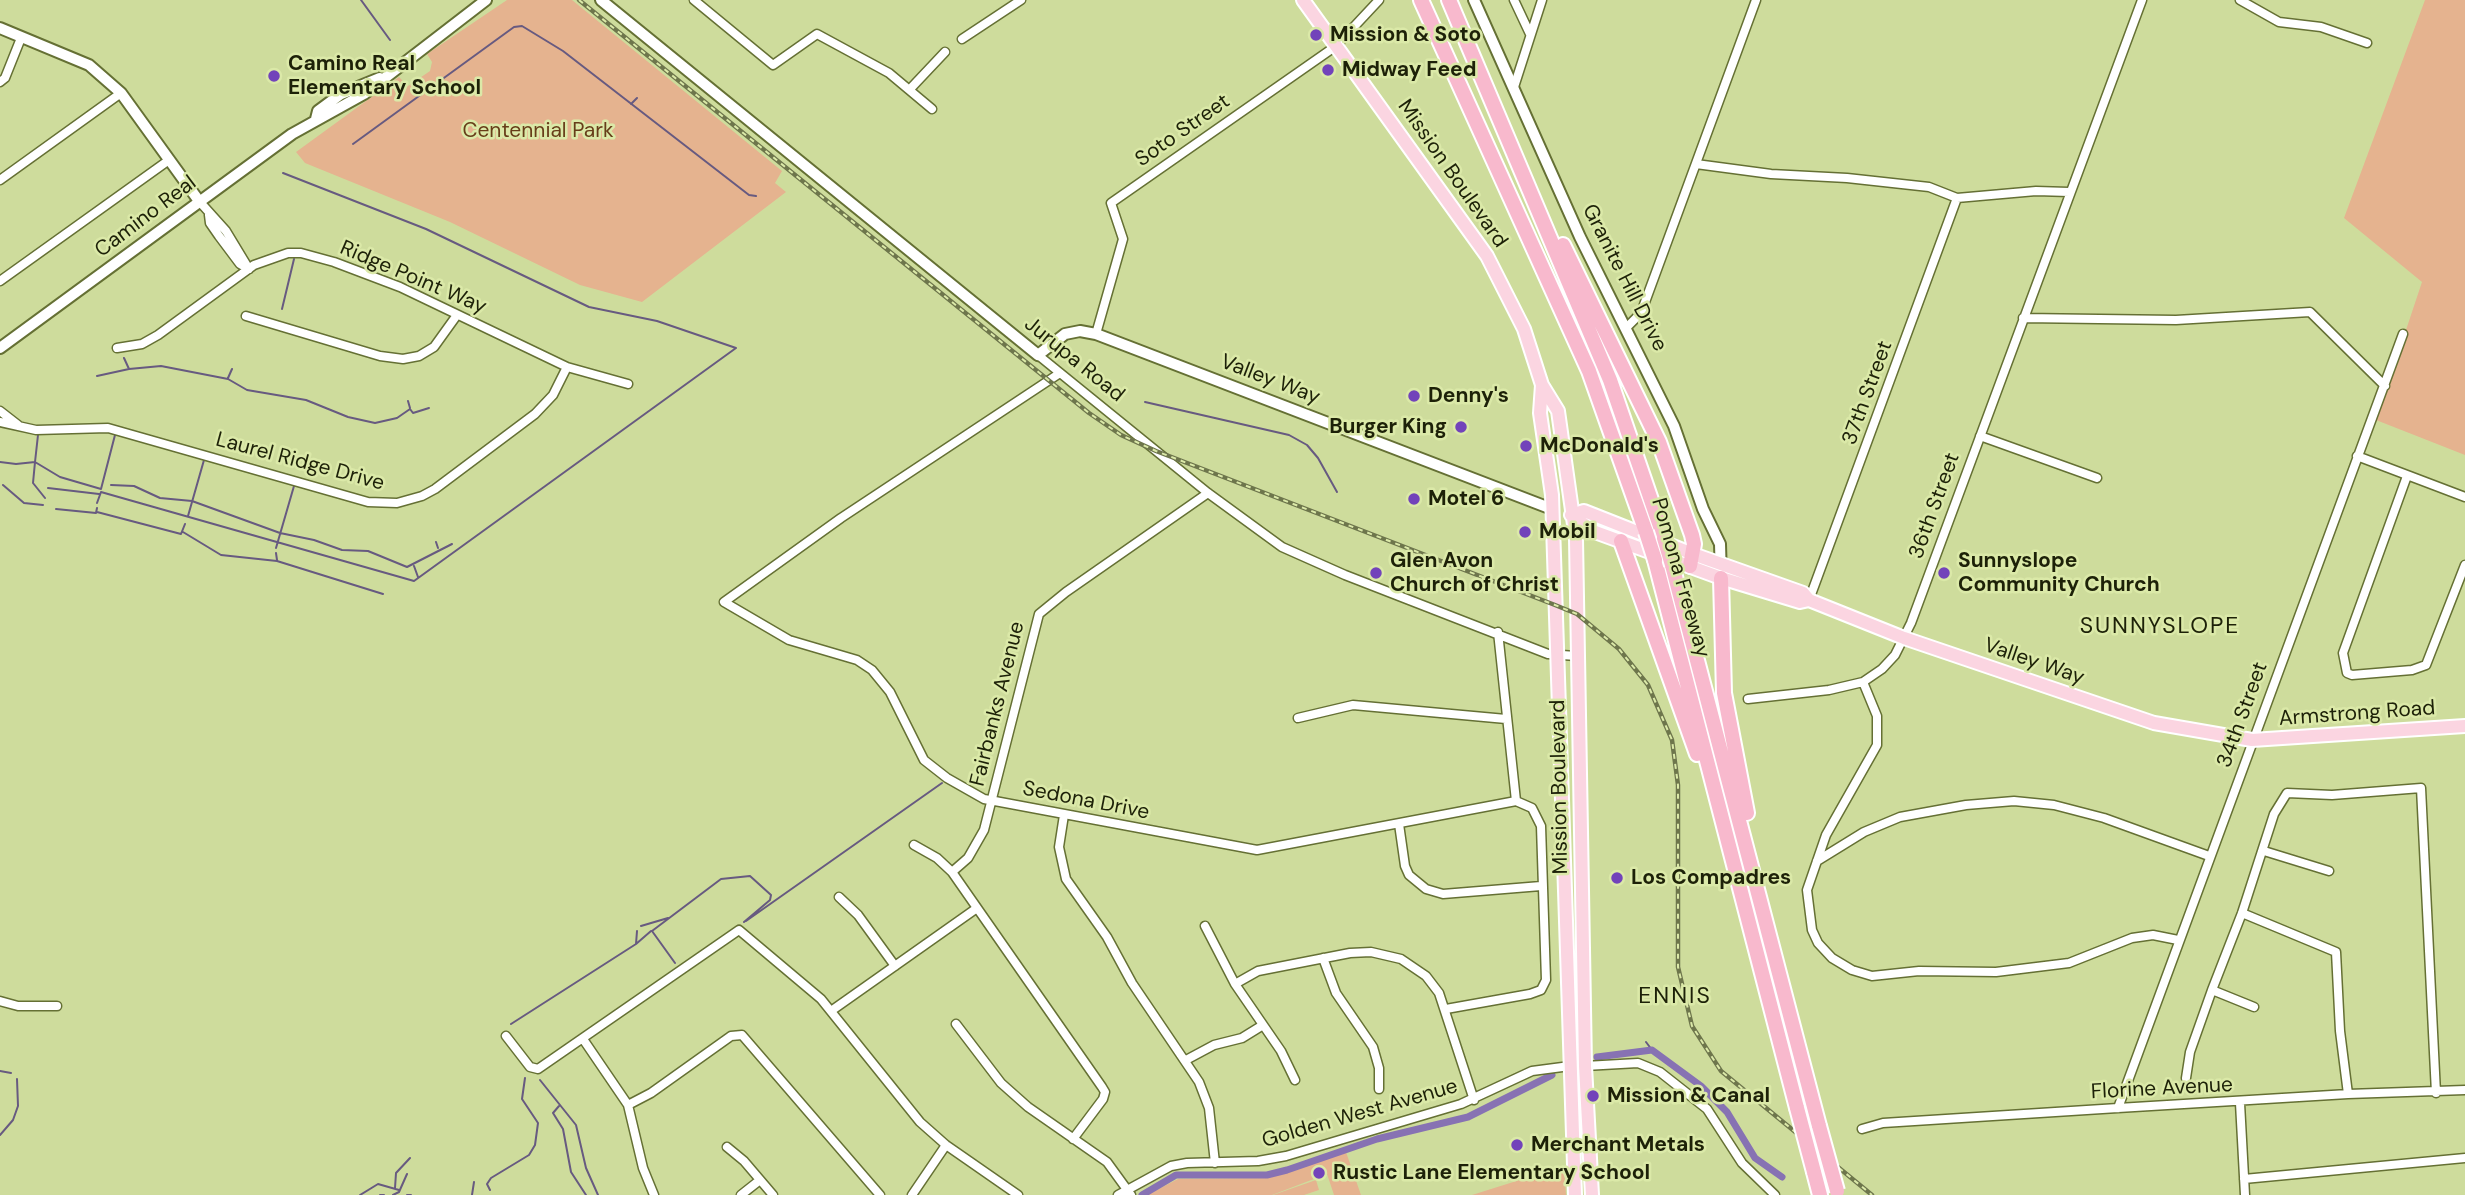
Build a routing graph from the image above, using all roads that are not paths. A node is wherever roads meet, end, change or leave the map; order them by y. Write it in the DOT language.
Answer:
graph roads {
  1 [pos="486,0"];
  2 [pos="600,0"];
  3 [pos="694,0"];
  4 [pos="1021,0"];
  5 [pos="1303,0"];
  6 [pos="1380,0"];
  7 [pos="1421,0"];
  8 [pos="1450,0"];
  9 [pos="1474,0"];
  10 [pos="1514,0"];
  11 [pos="1542,0"];
  12 [pos="1756,0"];
  13 [pos="2142,0"];
  14 [pos="2240,0"];
  15 [pos="0,28"];
  16 [pos="1530,34"];
  17 [pos="21,38"];
  18 [pos="962,39"];
  19 [pos="2367,43"];
  20 [pos="1336,46"];
  21 [pos="945,52"];
  22 [pos="0,82"];
  23 [pos="1514,87"];
  24 [pos="911,88"];
  25 [pos="121,93"];
  26 [pos="932,109"];
  27 [pos="169,160"];
  28 [pos="1696,164"];
  29 [pos="1523,170"];
  30 [pos="0,180"];
  31 [pos="2069,192"];
  32 [pos="1957,198"];
  33 [pos="199,201"];
  34 [pos="249,269"];
  35 [pos="0,281"];
  36 [pos="457,315"];
  37 [pos="246,316"];
  38 [pos="2023,318"];
  39 [pos="1626,328"];
  40 [pos="1096,334"];
  41 [pos="2403,334"];
  42 [pos="0,348"];
  43 [pos="117,348"];
  44 [pos="1038,355"];
  45 [pos="567,367"];
  46 [pos="1060,373"];
  47 [pos="628,384"];
  48 [pos="1542,385"];
  49 [pos="2385,386"];
  50 [pos="0,411"];
  51 [pos="0,422"];
  52 [pos="18,425"];
  53 [pos="1980,436"];
  54 [pos="2357,456"];
  55 [pos="2407,476"];
  56 [pos="2097,478"];
  57 [pos="1208,493"];
  58 [pos="2465,497"];
  59 [pos="1552,509"];
  60 [pos="1571,514"];
  61 [pos="1622,541"];
  62 [pos="1691,560"];
  63 [pos="2465,565"];
  64 [pos="1721,571"];
  65 [pos="1810,600"];
  66 [pos="1498,632"];
  67 [pos="1904,638"];
  68 [pos="1557,656"];
  69 [pos="1576,656"];
  70 [pos="1863,682"];
  71 [pos="1748,699"];
  72 [pos="1298,718"];
  73 [pos="1506,719"];
  74 [pos="2465,726"];
  75 [pos="2252,740"];
  76 [pos="991,801"];
  77 [pos="1516,801"];
  78 [pos="1064,815"];
  79 [pos="1399,824"];
  80 [pos="914,845"];
  81 [pos="2264,851"];
  82 [pos="2209,856"];
  83 [pos="1734,861"];
  84 [pos="1817,862"];
  85 [pos="1751,863"];
  86 [pos="2329,871"];
  87 [pos="952,872"];
  88 [pos="1541,886"];
  89 [pos="839,897"];
  90 [pos="977,908"];
  91 [pos="2242,913"];
  92 [pos="1205,926"];
  93 [pos="2178,940"];
  94 [pos="1323,957"];
  95 [pos="895,966"];
  96 [pos="1235,984"];
  97 [pos="2212,990"];
  98 [pos="0,1001"];
  99 [pos="57,1006"];
  100 [pos="2254,1007"];
  101 [pos="1446,1009"];
  102 [pos="831,1011"];
  103 [pos="956,1024"];
  104 [pos="1262,1025"];
  105 [pos="506,1036"];
  106 [pos="583,1039"];
  107 [pos="1186,1060"];
  108 [pos="1570,1066"];
  109 [pos="1585,1066"];
  110 [pos="2186,1078"];
  111 [pos="1295,1080"];
  112 [pos="1379,1089"];
  113 [pos="2465,1090"];
  114 [pos="2436,1093"];
  115 [pos="2348,1094"];
  116 [pos="1474,1100"];
  117 [pos="2240,1103"];
  118 [pos="628,1105"];
  119 [pos="2118,1108"];
  120 [pos="1862,1129"];
  121 [pos="1073,1139"];
  122 [pos="946,1145"];
  123 [pos="727,1147"];
  124 [pos="2465,1158"];
  125 [pos="1215,1163"];
  126 [pos="2244,1179"];
  127 [pos="760,1180"];
  128 [pos="1130,1192"];
  129 [pos="1837,1193"];
  130 [pos="1015,1194"];
  131 [pos="654,1195"];
  132 [pos="741,1195"];
  133 [pos="773,1195"];
  134 [pos="880,1195"];
  135 [pos="912,1195"];
  136 [pos="1118,1195"];
  137 [pos="1576,1195"];
  138 [pos="1592,1195"];
  139 [pos="1775,1195"];
  140 [pos="1819,1195"];
  141 [pos="2245,1195"];
  1 -- 33 [label="street, Camino Real"];
  2 -- 44 [label="street, Jurupa Road"];
  3 -- 24 [label="street"];
  4 -- 18 [label="street"];
  5 -- 20 [label="main road, Mission Boulevard"];
  6 -- 20 [label="street, Soto Street"];
  7 -- 83 [label="highway, Pomona Freeway, bridge"];
  8 -- 29 [label="highway, Pomona Freeway"];
  9 -- 23 [label="street, Granite Hill Drive"];
  10 -- 16 [label="street"];
  11 -- 16 [label="street"];
  12 -- 28 [label="street"];
  13 -- 31 [label="street, 36th Street"];
  14 -- 19 [label="street"];
  15 -- 17 [label="street"];
  16 -- 23 [label="street"];
  17 -- 22 [label="street"];
  17 -- 25 [label="street"];
  20 -- 40 [label="street, Soto Street"];
  20 -- 48 [label="main road, Mission Boulevard"];
  21 -- 24 [label="street"];
  23 -- 39 [label="street, Granite Hill Drive"];
  24 -- 26 [label="street"];
  25 -- 27 [label="street"];
  25 -- 30 [label="street"];
  27 -- 33 [label="street"];
  27 -- 35 [label="street"];
  28 -- 32 [label="street"];
  28 -- 39 [label="street"];
  29 -- 62 [label="highway"];
  29 -- 85 [label="highway, Pomona Freeway, bridge"];
  31 -- 32 [label="street"];
  31 -- 38 [label="street, 36th Street"];
  32 -- 65 [label="street, 37th Street"];
  33 -- 34 [label="street"];
  33 -- 42 [label="street, Camino Real"];
  34 -- 36 [label="street, Ridge Point Way"];
  34 -- 43 [label="street, Ridge Point Way"];
  36 -- 37 [label="street"];
  36 -- 45 [label="street, Ridge Point Way"];
  38 -- 49 [label="street"];
  38 -- 53 [label="street, 36th Street"];
  39 -- 64 [label="street, Granite Hill Drive"];
  40 -- 44 [label="street, Valley Way"];
  40 -- 59 [label="street, Valley Way"];
  41 -- 49 [label="street, 34th Street"];
  44 -- 46 [label="street, Jurupa Road"];
  45 -- 47 [label="street, Ridge Point Way"];
  45 -- 52 [label="street, Laurel Ridge Drive"];
  46 -- 57 [label="street, Jurupa Road"];
  46 -- 76 [label="street, Sedona Drive"];
  48 -- 59 [label="main road, Mission Boulevard"];
  48 -- 60 [label="main road, Mission Boulevard"];
  49 -- 54 [label="street, 34th Street"];
  50 -- 52 [label="street"];
  51 -- 52 [label="street, Laurel Ridge Drive"];
  53 -- 56 [label="street"];
  53 -- 67 [label="street, 36th Street"];
  54 -- 55 [label="street"];
  54 -- 75 [label="street, 34th Street"];
  55 -- 58 [label="street"];
  55 -- 63 [label="street"];
  57 -- 66 [label="street, Jurupa Road"];
  57 -- 76 [label="street, Fairbanks Avenue"];
  59 -- 60 [label="main road, Valley Way"];
  59 -- 68 [label="main road, Mission Boulevard"];
  60 -- 61 [label="main road, Valley Way"];
  60 -- 62 [label="main road, Valley Way"];
  60 -- 69 [label="main road, Mission Boulevard"];
  61 -- 62 [label="main road, Valley Way"];
  61 -- 83 [label="highway"];
  62 -- 64 [label="main road, Valley Way"];
  64 -- 65 [label="main road, Valley Way"];
  64 -- 85 [label="highway"];
  65 -- 67 [label="main road, Valley Way"];
  66 -- 68 [label="street, Jurupa Road"];
  66 -- 73 [label="street"];
  67 -- 70 [label="street, 36th Street"];
  67 -- 75 [label="main road, Valley Way"];
  68 -- 69 [label="street, Jurupa Road"];
  68 -- 108 [label="main road, Mission Boulevard"];
  69 -- 109 [label="main road, Mission Boulevard"];
  70 -- 71 [label="street"];
  70 -- 84 [label="street"];
  72 -- 73 [label="street"];
  73 -- 77 [label="street"];
  74 -- 75 [label="main road, Armstrong Road"];
  75 -- 82 [label="street, 34th Street"];
  76 -- 78 [label="street, Sedona Drive"];
  76 -- 87 [label="street, Fairbanks Avenue"];
  77 -- 79 [label="street, Sedona Drive"];
  77 -- 88 [label="street"];
  78 -- 79 [label="street, Sedona Drive"];
  78 -- 107 [label="street"];
  79 -- 88 [label="street"];
  80 -- 87 [label="street"];
  81 -- 86 [label="street"];
  81 -- 91 [label="street"];
  81 -- 114 [label="street"];
  82 -- 84 [label="street"];
  82 -- 93 [label="street, 34th Street"];
  83 -- 140 [label="highway, Pomona Freeway, bridge"];
  84 -- 93 [label="street"];
  85 -- 129 [label="highway, Pomona Freeway, bridge"];
  87 -- 90 [label="street"];
  88 -- 101 [label="street"];
  89 -- 95 [label="street"];
  90 -- 95 [label="street"];
  90 -- 121 [label="street"];
  91 -- 97 [label="street"];
  91 -- 115 [label="street"];
  92 -- 96 [label="street"];
  93 -- 119 [label="street, 34th Street"];
  94 -- 96 [label="street"];
  94 -- 101 [label="street"];
  94 -- 112 [label="street"];
  95 -- 102 [label="street"];
  96 -- 104 [label="street"];
  97 -- 100 [label="street"];
  97 -- 110 [label="street"];
  98 -- 99 [label="street"];
  101 -- 116 [label="street"];
  102 -- 106 [label="street"];
  102 -- 122 [label="street"];
  103 -- 121 [label="street"];
  104 -- 107 [label="street"];
  104 -- 111 [label="street"];
  105 -- 106 [label="street"];
  106 -- 118 [label="street"];
  107 -- 125 [label="street"];
  108 -- 109 [label="main road"];
  108 -- 116 [label="street, Golden West Avenue"];
  108 -- 137 [label="main road, Mission Boulevard"];
  109 -- 138 [label="main road, Mission Boulevard"];
  109 -- 139 [label="street"];
  113 -- 114 [label="street, Florine Avenue"];
  114 -- 115 [label="street, Florine Avenue"];
  115 -- 117 [label="street, Florine Avenue"];
  116 -- 125 [label="street, Golden West Avenue"];
  117 -- 119 [label="street, Florine Avenue"];
  117 -- 126 [label="street"];
  118 -- 131 [label="street"];
  118 -- 134 [label="street"];
  119 -- 120 [label="street, Florine Avenue"];
  121 -- 128 [label="street"];
  122 -- 130 [label="street"];
  122 -- 135 [label="street"];
  123 -- 127 [label="street"];
  124 -- 126 [label="street"];
  125 -- 128 [label="street, Golden West Avenue"];
  126 -- 141 [label="street"];
  127 -- 132 [label="street"];
  127 -- 133 [label="street"];
  128 -- 136 [label="street, Golden West Avenue"];
}
